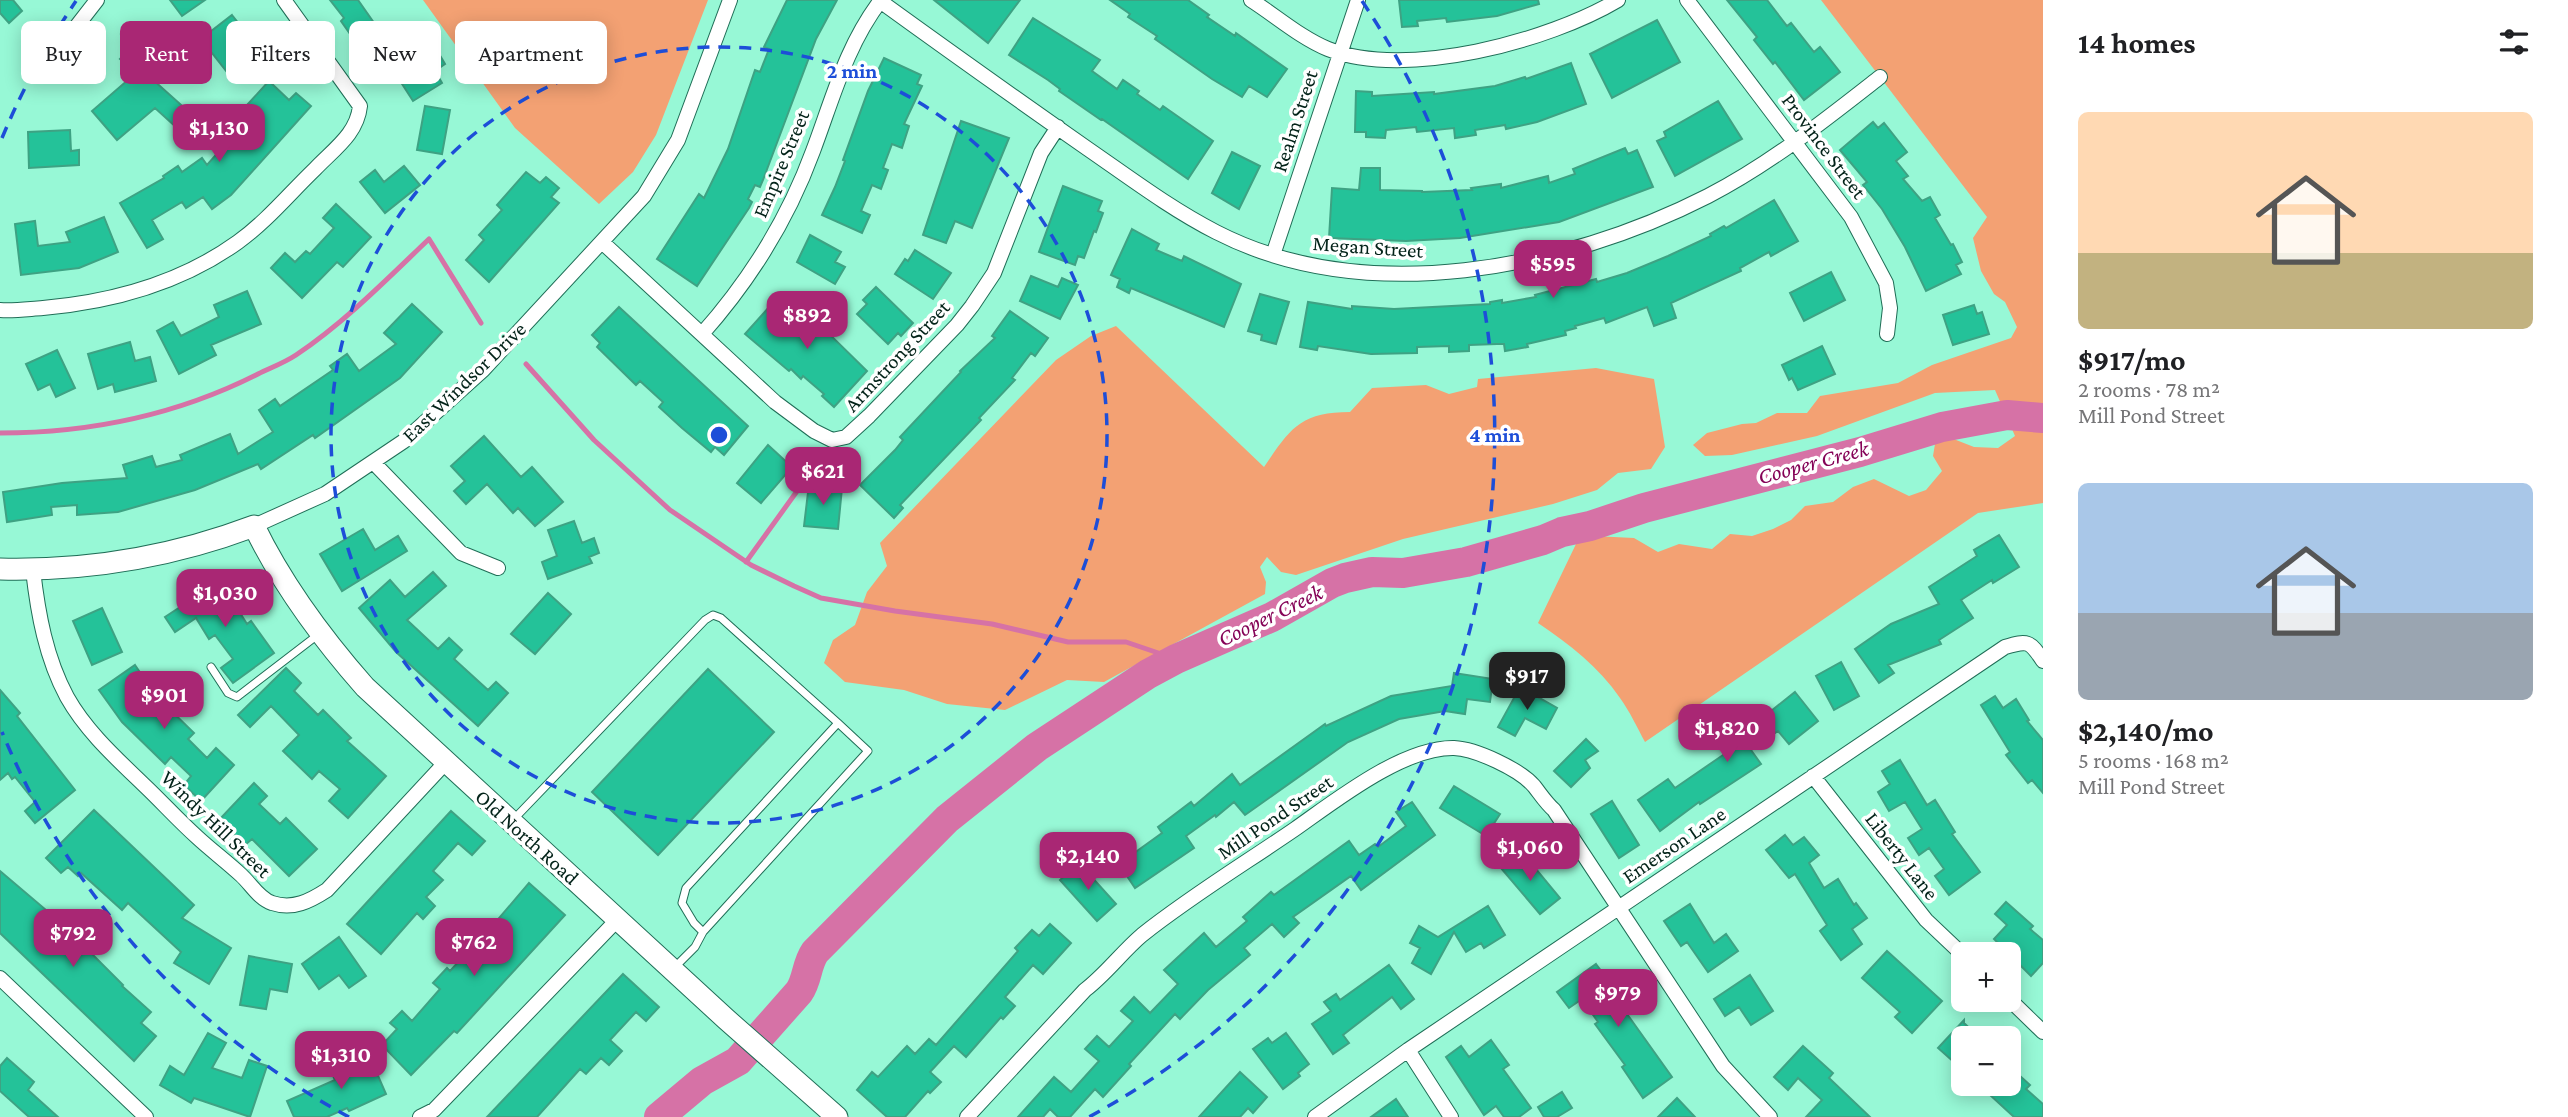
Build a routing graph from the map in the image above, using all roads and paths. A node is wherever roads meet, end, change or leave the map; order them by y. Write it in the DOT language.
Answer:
graph roads {
  1 [pos="97,0"];
  2 [pos="284,0"];
  3 [pos="730,0"];
  4 [pos="881,0"];
  5 [pos="1251,0"];
  6 [pos="1358,0"];
  7 [pos="1618,0"];
  8 [pos="1687,0"];
  9 [pos="81,21"];
  10 [pos="1340,53"];
  11 [pos="1880,77"];
  12 [pos="1058,127"];
  13 [pos="1796,142"];
  14 [pos="602,242"];
  15 [pos="1273,255"];
  16 [pos="0,310"];
  17 [pos="702,334"];
  18 [pos="1887,334"];
  19 [pos="373,462"];
  20 [pos="254,526"];
  21 [pos="498,568"];
  22 [pos="0,569"];
  23 [pos="33,570"];
  24 [pos="319,634"];
  25 [pos="2043,661"];
  26 [pos="211,667"];
  27 [pos="838,723"];
  28 [pos="446,762"];
  29 [pos="1813,776"];
  30 [pos="511,823"];
  31 [pos="1618,908"];
  32 [pos="619,918"];
  33 [pos="703,932"];
  34 [pos="1951,944"];
  35 [pos="673,969"];
  36 [pos="0,978"];
  37 [pos="2021,1011"];
  38 [pos="2043,1032"];
  39 [pos="1408,1050"];
  40 [pos="146,1117"];
  41 [pos="419,1117"];
  42 [pos="837,1117"];
  43 [pos="967,1117"];
  44 [pos="1315,1117"];
  45 [pos="1451,1117"];
  46 [pos="1770,1117"];
  1 -- 9 [label="street"];
  2 -- 16 [label="street"];
  3 -- 14 [label="street, East Windsor Drive"];
  4 -- 12 [label="street, Megan Street"];
  4 -- 17 [label="street, Empire Street"];
  5 -- 10 [label="street"];
  6 -- 10 [label="street, Realm Street"];
  7 -- 10 [label="street"];
  8 -- 13 [label="street, Province Street"];
  10 -- 15 [label="street, Realm Street"];
  11 -- 13 [label="street, Megan Street"];
  12 -- 15 [label="street, Megan Street"];
  12 -- 17 [label="street, Armstrong Street"];
  13 -- 15 [label="street, Megan Street"];
  13 -- 18 [label="street, Province Street"];
  14 -- 17 [label="street, Armstrong Street"];
  14 -- 19 [label="street, East Windsor Drive"];
  19 -- 20 [label="street, East Windsor Drive"];
  19 -- 21 [label="street"];
  20 -- 23 [label="street, East Windsor Drive"];
  20 -- 24 [label="street, Old North Road"];
  22 -- 23 [label="street, East Windsor Drive"];
  23 -- 28 [label="street, Windy Hill Street"];
  24 -- 26 [label="lane"];
  24 -- 28 [label="street, Old North Road"];
  25 -- 29 [label="street, Emerson Lane"];
  27 -- 30 [label="lane"];
  27 -- 33 [label="lane"];
  27 -- 33 [label="lane"];
  28 -- 30 [label="street, Old North Road"];
  29 -- 31 [label="street, Emerson Lane"];
  29 -- 34 [label="street, Liberty Lane"];
  30 -- 32 [label="street, Old North Road"];
  31 -- 39 [label="street, Emerson Lane"];
  31 -- 43 [label="street, Mill Pond Street"];
  31 -- 46 [label="street, Mill Pond Street"];
  32 -- 35 [label="street, Old North Road"];
  32 -- 41 [label="street"];
  33 -- 35 [label="lane"];
  35 -- 42 [label="street, Old North Road"];
  36 -- 40 [label="street"];
  37 -- 38 [label="street"];
  39 -- 44 [label="street, Emerson Lane"];
  39 -- 45 [label="street"];
}
